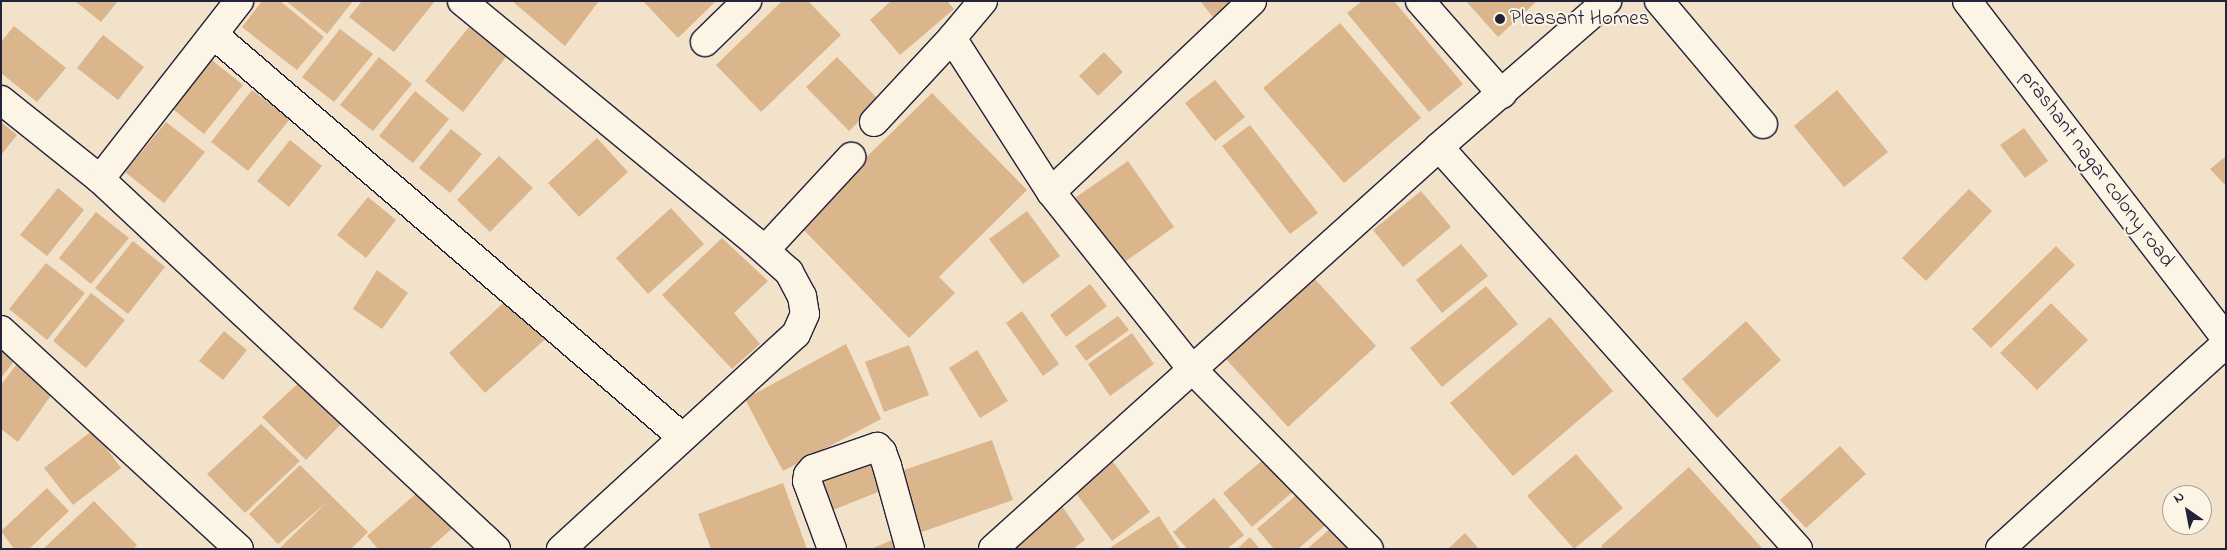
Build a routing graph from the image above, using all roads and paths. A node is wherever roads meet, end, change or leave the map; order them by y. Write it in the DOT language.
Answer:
graph roads {
  1 [pos="239,1"];
  2 [pos="463,1"];
  3 [pos="747,1"];
  4 [pos="983,1"];
  5 [pos="1252,1"];
  6 [pos="1420,1"];
  7 [pos="1607,1"];
  8 [pos="1659,1"];
  9 [pos="1967,1"];
  10 [pos="214,35"];
  11 [pos="952,38"];
  12 [pos="705,42"];
  13 [pos="1502,94"];
  14 [pos="1,100"];
  15 [pos="874,122"];
  16 [pos="1763,124"];
  17 [pos="1440,147"];
  18 [pos="851,157"];
  19 [pos="100,179"];
  20 [pos="1051,192"];
  21 [pos="765,250"];
  22 [pos="1,330"];
  23 [pos="2226,338"];
  24 [pos="2226,343"];
  25 [pos="1192,369"];
  26 [pos="682,437"];
  27 [pos="239,549"];
  28 [pos="496,549"];
  29 [pos="561,549"];
  30 [pos="832,549"];
  31 [pos="910,549"];
  32 [pos="993,549"];
  33 [pos="1369,549"];
  34 [pos="1798,549"];
  35 [pos="2000,549"];
  1 -- 10 [label="street"];
  2 -- 21 [label="street"];
  3 -- 12 [label="street"];
  4 -- 11 [label="street"];
  5 -- 20 [label="street"];
  6 -- 13 [label="street"];
  7 -- 13 [label="street"];
  8 -- 16 [label="street"];
  9 -- 23 [label="street, prashant nagar colony road"];
  10 -- 19 [label="street"];
  10 -- 26 [label="street"];
  11 -- 15 [label="street"];
  11 -- 20 [label="street"];
  13 -- 17 [label="street"];
  14 -- 19 [label="street"];
  17 -- 25 [label="street"];
  17 -- 34 [label="street"];
  18 -- 21 [label="street"];
  19 -- 28 [label="street"];
  20 -- 25 [label="street"];
  21 -- 26 [label="street"];
  22 -- 27 [label="street"];
  24 -- 35 [label="street"];
  25 -- 32 [label="street"];
  25 -- 33 [label="street"];
  26 -- 29 [label="street"];
  30 -- 31 [label="street"];
}
